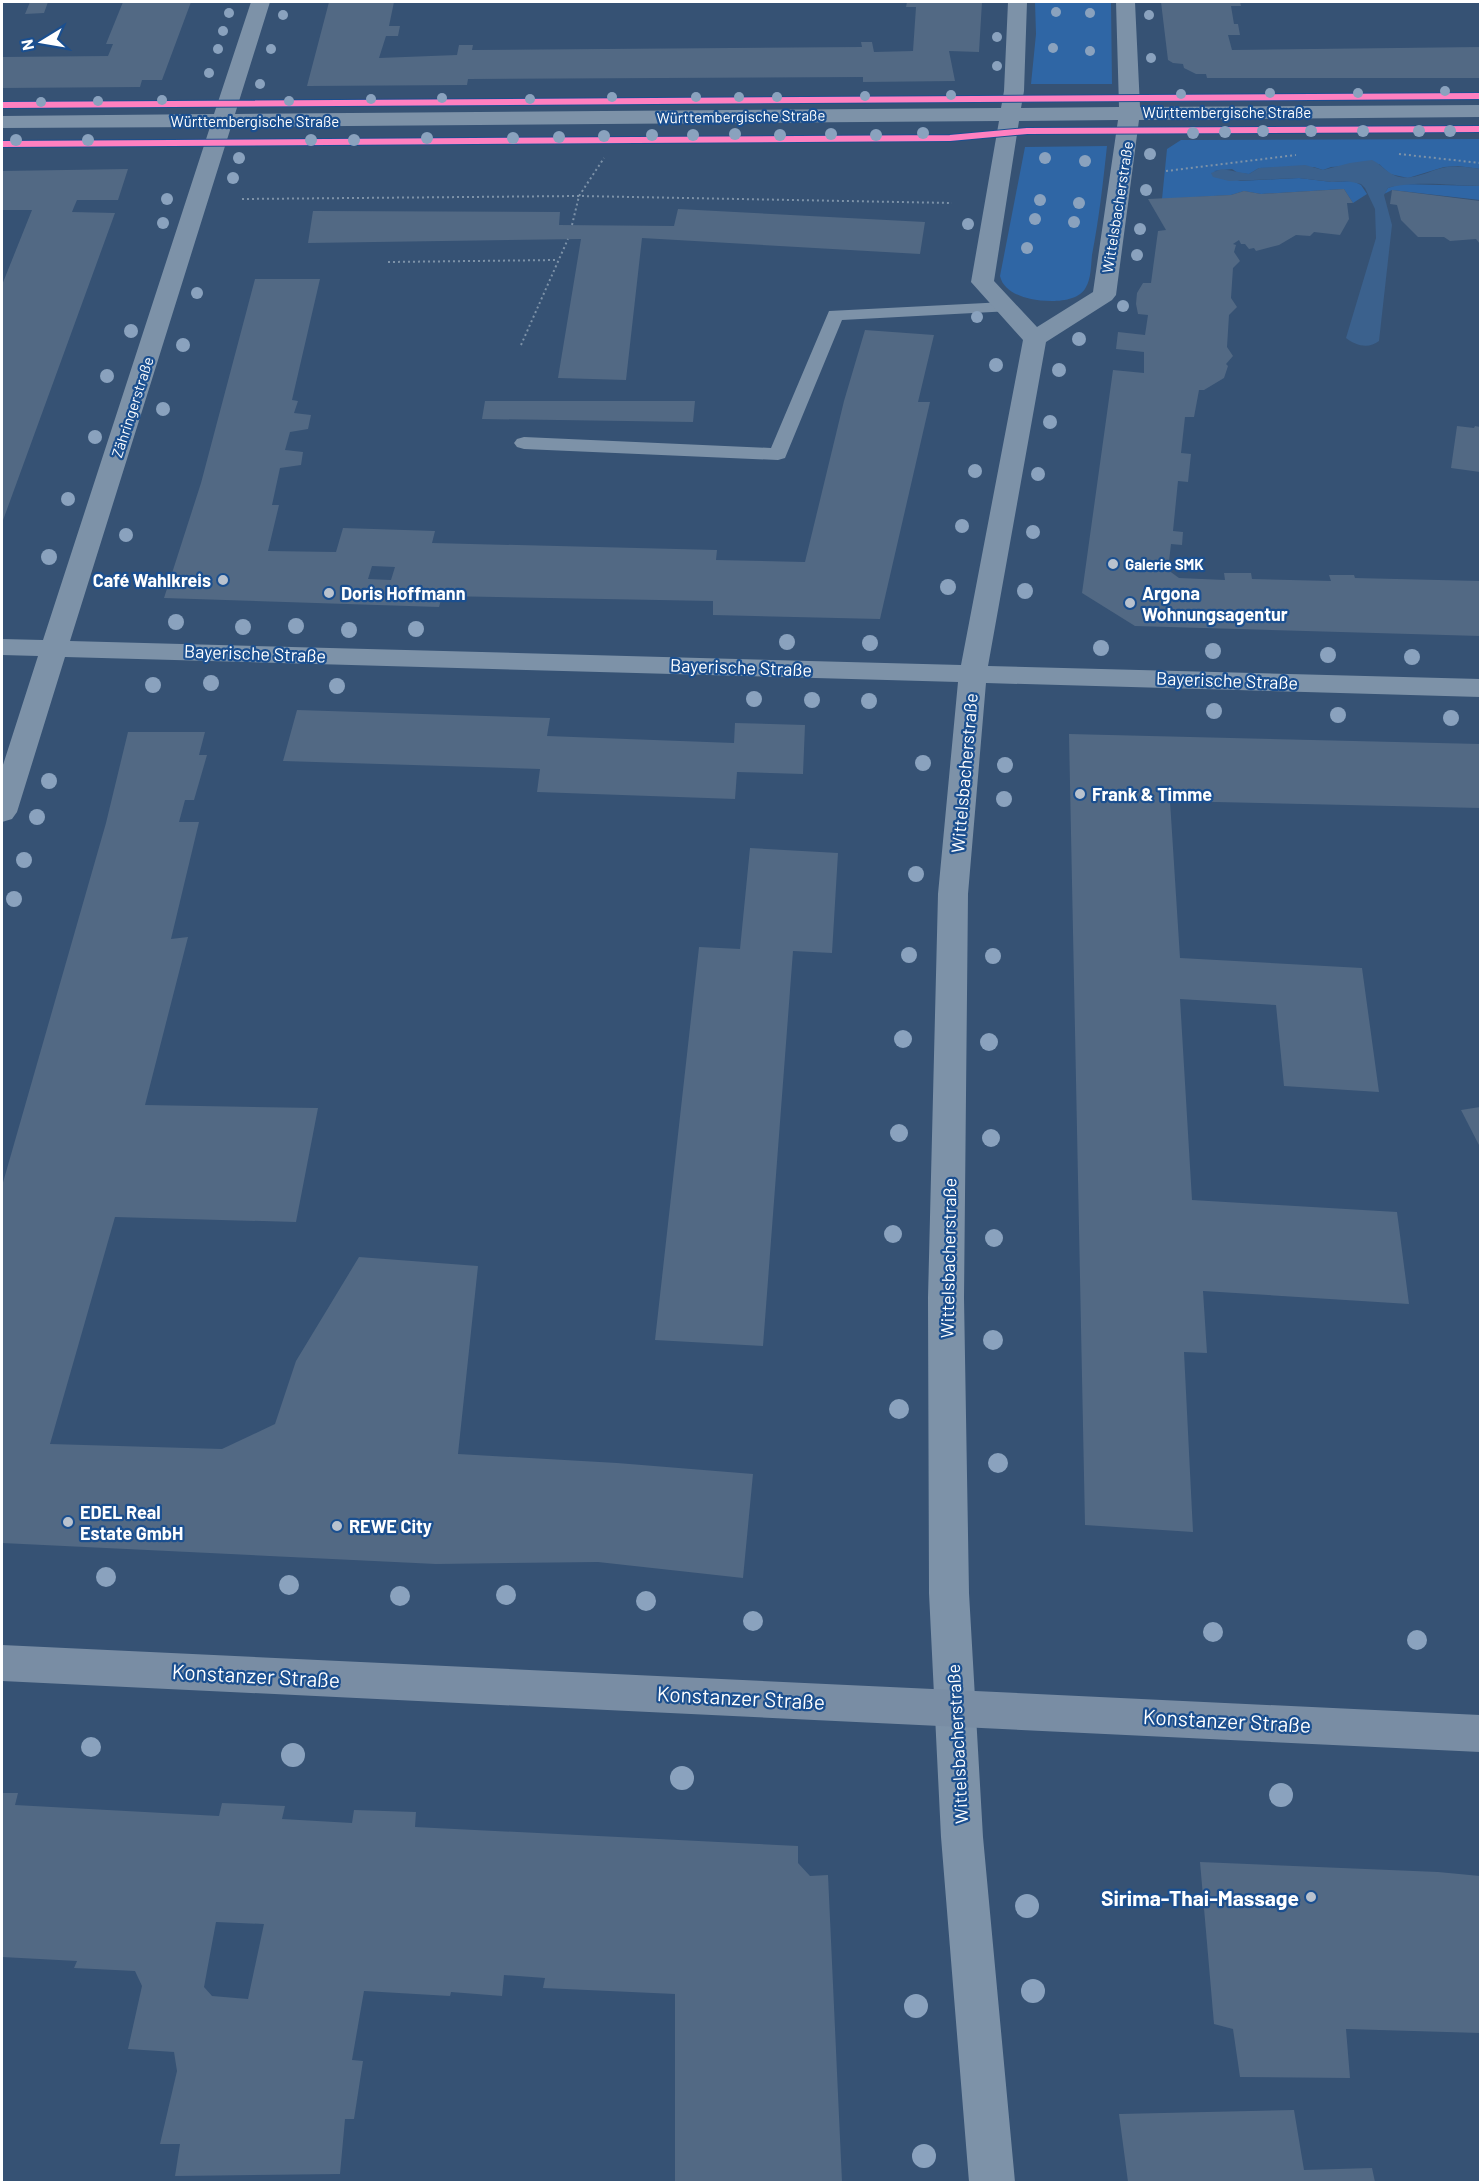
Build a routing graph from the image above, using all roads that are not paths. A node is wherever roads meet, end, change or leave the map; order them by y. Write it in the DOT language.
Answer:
graph roads {
  1 [pos="260,2"];
  2 [pos="1017,2"];
  3 [pos="1125,2"];
  4 [pos="1480,111"];
  5 [pos="1129,112"];
  6 [pos="1011,113"];
  7 [pos="222,121"];
  8 [pos="2,122"];
  9 [pos="1005,307"];
  10 [pos="1035,339"];
  11 [pos="524,443"];
  12 [pos="2,647"];
  13 [pos="55,648"];
  14 [pos="973,673"];
  15 [pos="1480,688"];
  16 [pos="2,812"];
  17 [pos="2,1663"];
  18 [pos="954,1707"];
  19 [pos="1480,1734"];
  20 [pos="992,2182"];
  1 -- 7 [label="street, Zähringerstraße"];
  2 -- 6 [label="street"];
  3 -- 5 [label="street, Wittelsbacherstraße"];
  4 -- 5 [label="street, Württembergische Straße"];
  5 -- 6 [label="street, Württembergische Straße"];
  5 -- 10 [label="street, Wittelsbacherstraße"];
  6 -- 7 [label="street, Württembergische Straße"];
  6 -- 9 [label="street"];
  7 -- 8 [label="street, Württembergische Straße"];
  7 -- 13 [label="street, Zähringerstraße"];
  9 -- 10 [label="street"];
  9 -- 11 [label="lane"];
  10 -- 14 [label="street, Wittelsbacherstraße"];
  12 -- 13 [label="street, Bayerische Straße"];
  13 -- 14 [label="street, Bayerische Straße"];
  13 -- 16 [label="street, Zähringerstraße"];
  14 -- 15 [label="street, Bayerische Straße"];
  14 -- 18 [label="street, Wittelsbacherstraße"];
  17 -- 18 [label="main road, Konstanzer Straße"];
  18 -- 19 [label="main road, Konstanzer Straße"];
  18 -- 20 [label="street, Wittelsbacherstraße"];
}
